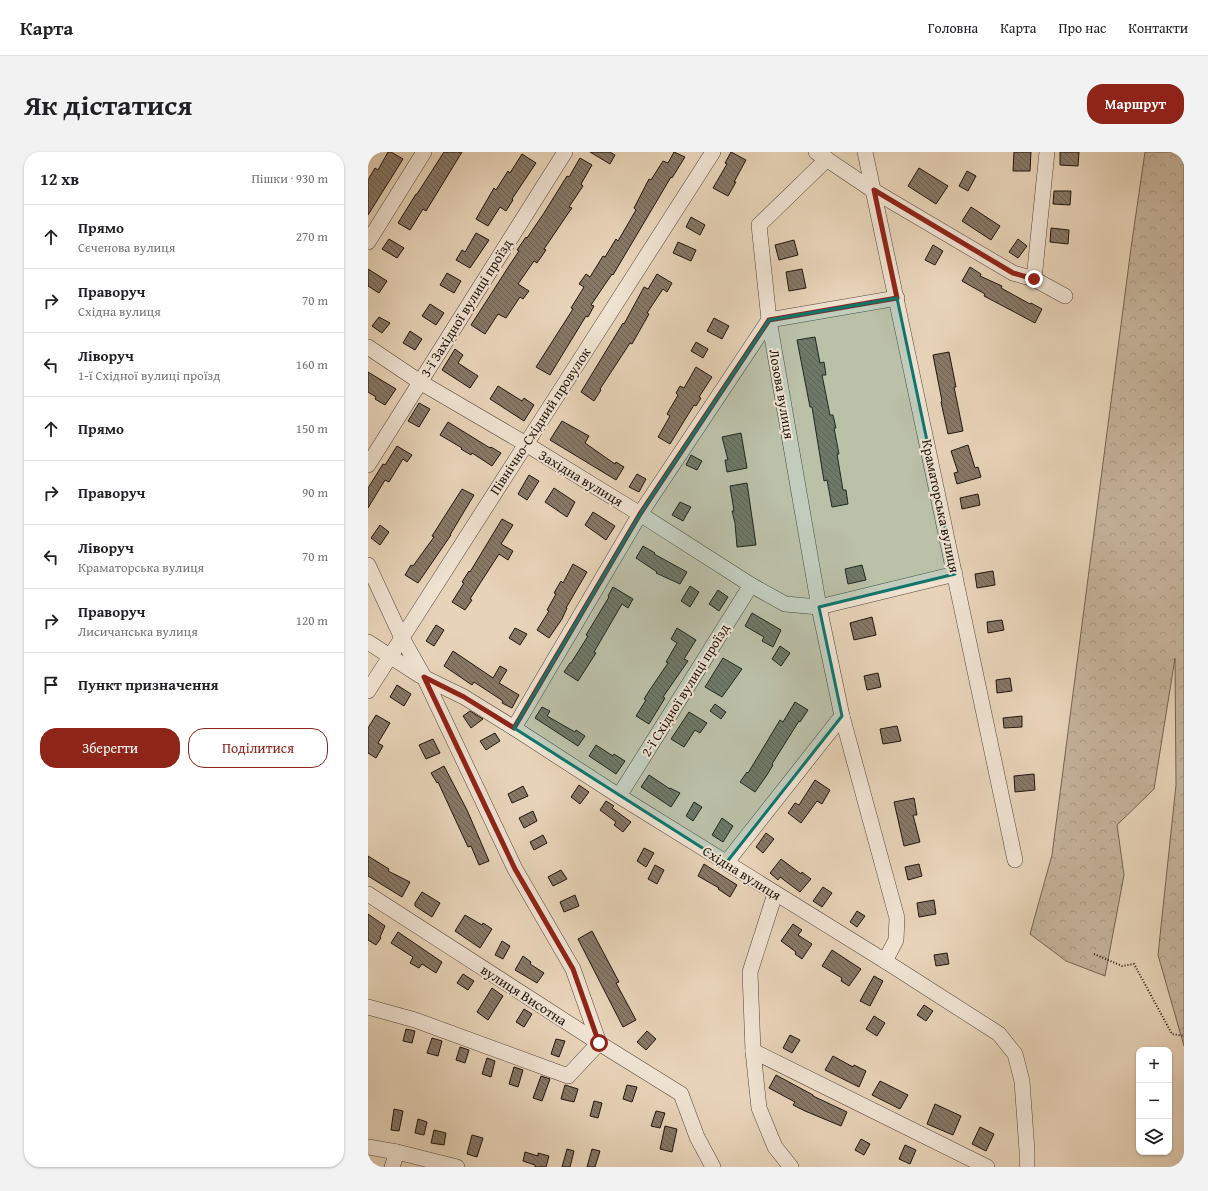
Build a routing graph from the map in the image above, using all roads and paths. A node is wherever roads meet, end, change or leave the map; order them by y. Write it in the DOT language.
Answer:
graph roads {
  1 [pos="424,152"];
  2 [pos="565,152"];
  3 [pos="713,152"];
  4 [pos="1047,152"];
  5 [pos="821,155"];
  6 [pos="869,156"];
  7 [pos="874,190"];
  8 [pos="368,242"];
  9 [pos="1034,279"];
  10 [pos="1065,296"];
  11 [pos="897,298"];
  12 [pos="769,320"];
  13 [pos="368,347"];
  14 [pos="420,382"];
  15 [pos="526,444"];
  16 [pos="368,465"];
  17 [pos="640,514"];
  18 [pos="368,564"];
  19 [pos="955,574"];
  20 [pos="751,585"];
  21 [pos="818,607"];
  22 [pos="402,638"];
  23 [pos="368,642"];
  24 [pos="390,656"];
  25 [pos="424,677"];
  26 [pos="368,691"];
  27 [pos="842,716"];
  28 [pos="514,728"];
  29 [pos="619,796"];
  30 [pos="1015,860"];
  31 [pos="726,863"];
  32 [pos="368,894"];
  33 [pos="775,894"];
  34 [pos="1094,954"];
  35 [pos="885,961"];
  36 [pos="368,1007"];
  37 [pos="1184,1036"];
  38 [pos="599,1043"];
  39 [pos="753,1051"];
  40 [pos="368,1147"];
  41 [pos="397,1152"];
  42 [pos="1024,1166"];
  43 [pos="392,1167"];
  44 [pos="456,1167"];
  45 [pos="713,1167"];
  46 [pos="791,1167"];
  47 [pos="987,1167"];
  1 -- 8 [label="street"];
  2 -- 14 [label="street, 3-ї Західної вулиці проїзд"];
  3 -- 15 [label="street, Північно-Східний провулок"];
  4 -- 9 [label="street"];
  5 -- 7 [label="street"];
  5 -- 12 [label="street, Лозова вулиця"];
  6 -- 7 [label="street, Краматорська вулиця"];
  7 -- 9 [label="street"];
  7 -- 11 [label="street, Краматорська вулиця"];
  9 -- 10 [label="street"];
  11 -- 12 [label="street"];
  11 -- 19 [label="street, Краматорська вулиця"];
  12 -- 17 [label="street"];
  12 -- 21 [label="street, Лозова вулиця"];
  13 -- 14 [label="street, Західна вулиця"];
  14 -- 15 [label="street, Західна вулиця"];
  14 -- 16 [label="street, 3-ї Західної вулиці проїзд"];
  15 -- 17 [label="street, Західна вулиця"];
  15 -- 22 [label="street, Північно-Східний провулок"];
  17 -- 20 [label="street, Західна вулиця"];
  17 -- 28 [label="street"];
  18 -- 22 [label="street"];
  19 -- 21 [label="street, Західна вулиця"];
  19 -- 30 [label="street, Краматорська вулиця"];
  20 -- 21 [label="street, Західна вулиця"];
  20 -- 29 [label="street, 2-ї Східної вулиці проїзд"];
  21 -- 27 [label="street, Лозова вулиця"];
  22 -- 24 [label="street, Північно-Східний провулок"];
  22 -- 25 [label="street"];
  23 -- 24 [label="street, Східна вулиця"];
  24 -- 25 [label="street, Східна вулиця"];
  24 -- 26 [label="street, Північно-Східний провулок"];
  25 -- 28 [label="street, Східна вулиця"];
  25 -- 38 [label="street"];
  27 -- 31 [label="street"];
  27 -- 35 [label="street, Лозова вулиця"];
  28 -- 29 [label="street, Східна вулиця"];
  29 -- 31 [label="street, Східна вулиця"];
  31 -- 33 [label="street, Східна вулиця"];
  32 -- 38 [label="street, вулиця Висотна"];
  33 -- 35 [label="street, Східна вулиця"];
  33 -- 39 [label="street"];
  34 -- 37 [label="path"];
  35 -- 42 [label="street, Східна вулиця"];
  36 -- 38 [label="street"];
  38 -- 45 [label="street, вулиця Висотна"];
  39 -- 46 [label="street"];
  39 -- 47 [label="street"];
  40 -- 41 [label="street"];
  41 -- 43 [label="street"];
  41 -- 44 [label="street"];
}
